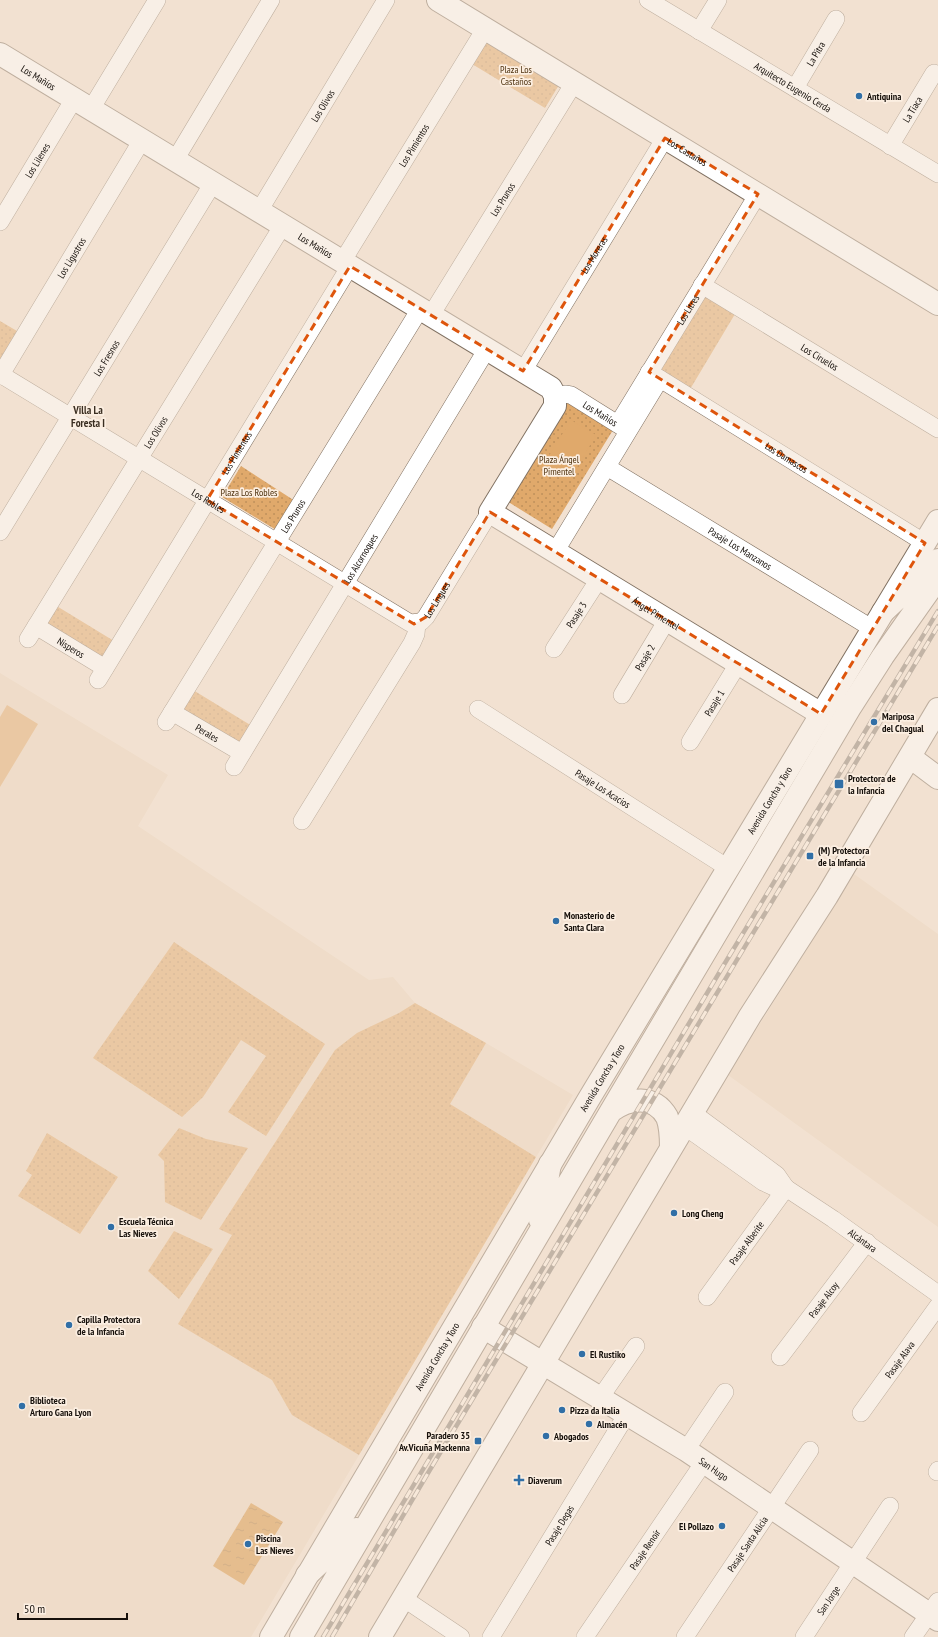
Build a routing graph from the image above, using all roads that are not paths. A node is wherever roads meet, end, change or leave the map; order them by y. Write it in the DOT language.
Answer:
graph roads {
  1 [pos="157,0"];
  2 [pos="271,0"];
  3 [pos="386,0"];
  4 [pos="438,0"];
  5 [pos="648,0"];
  6 [pos="718,0"];
  7 [pos="836,19"];
  8 [pos="485,29"];
  9 [pos="699,30"];
  10 [pos="2,60"];
  11 [pos="934,73"];
  12 [pos="574,83"];
  13 [pos="795,88"];
  14 [pos="83,104"];
  15 [pos="665,138"];
  16 [pos="142,140"];
  17 [pos="890,146"];
  18 [pos="175,160"];
  19 [pos="938,174"];
  20 [pos="213,183"];
  21 [pos="758,194"];
  22 [pos="259,211"];
  23 [pos="0,222"];
  24 [pos="283,225"];
  25 [pos="346,264"];
  26 [pos="702,285"];
  27 [pos="938,304"];
  28 [pos="425,312"];
  29 [pos="487,349"];
  30 [pos="523,371"];
  31 [pos="0,375"];
  32 [pos="654,376"];
  33 [pos="556,396"];
  34 [pos="70,417"];
  35 [pos="623,427"];
  36 [pos="938,429"];
  37 [pos="139,458"];
  38 [pos="606,467"];
  39 [pos="208,500"];
  40 [pos="490,512"];
  41 [pos="938,521"];
  42 [pos="0,532"];
  43 [pos="276,542"];
  44 [pos="925,543"];
  45 [pos="555,552"];
  46 [pos="938,560"];
  47 [pos="938,578"];
  48 [pos="599,579"];
  49 [pos="345,584"];
  50 [pos="667,620"];
  51 [pos="878,620"];
  52 [pos="417,623"];
  53 [pos="32,632"];
  54 [pos="554,650"];
  55 [pos="738,664"];
  56 [pos="102,674"];
  57 [pos="622,695"];
  58 [pos="478,709"];
  59 [pos="938,709"];
  60 [pos="821,714"];
  61 [pos="169,717"];
  62 [pos="690,742"];
  63 [pos="910,757"];
  64 [pos="238,760"];
  65 [pos="938,778"];
  66 [pos="302,821"];
  67 [pos="728,868"];
  68 [pos="610,1111"];
  69 [pos="688,1120"];
  70 [pos="671,1148"];
  71 [pos="550,1164"];
  72 [pos="786,1188"];
  73 [pos="538,1236"];
  74 [pos="866,1242"];
  75 [pos="938,1294"];
  76 [pos="707,1298"];
  77 [pos="938,1306"];
  78 [pos="483,1327"];
  79 [pos="636,1346"];
  80 [pos="780,1357"];
  81 [pos="543,1364"];
  82 [pos="725,1392"];
  83 [pos="600,1398"];
  84 [pos="861,1413"];
  85 [pos="627,1414"];
  86 [pos="810,1450"];
  87 [pos="695,1456"];
  88 [pos="890,1506"];
  89 [pos="772,1508"];
  90 [pos="374,1512"];
  91 [pos="854,1564"];
  92 [pos="307,1575"];
  93 [pos="403,1598"];
  94 [pos="935,1612"];
  95 [pos="271,1637"];
  96 [pos="301,1637"];
  97 [pos="380,1637"];
  98 [pos="461,1637"];
  99 [pos="491,1637"];
  100 [pos="585,1637"];
  101 [pos="684,1637"];
  102 [pos="804,1637"];
  103 [pos="913,1637"];
  1 -- 14 [label="street, Los Lilenes"];
  2 -- 18 [label="street"];
  3 -- 22 [label="street, Los Olivos"];
  4 -- 8 [label="street, Los Castaños"];
  5 -- 9 [label="street, Arquitecto Eugenio Cerda"];
  6 -- 9 [label="street"];
  7 -- 13 [label="street, La Pitra"];
  8 -- 12 [label="street, Los Castaños"];
  8 -- 25 [label="street, Los Pimientos"];
  9 -- 13 [label="street, Arquitecto Eugenio Cerda"];
  10 -- 14 [label="street, Los Mañíos"];
  11 -- 17 [label="street, La Tiaca"];
  12 -- 15 [label="street, Los Castaños"];
  12 -- 28 [label="street, Los Prunos"];
  13 -- 17 [label="street, Arquitecto Eugenio Cerda"];
  14 -- 16 [label="street, Los Mañíos"];
  14 -- 23 [label="street, Los Lilenes"];
  15 -- 21 [label="street, Los Castaños"];
  15 -- 30 [label="street, Los Moreras"];
  16 -- 18 [label="street, Los Mañíos"];
  16 -- 31 [label="street, Los Ligustros"];
  17 -- 19 [label="street, Arquitecto Eugenio Cerda"];
  18 -- 20 [label="street, Los Mañíos"];
  20 -- 22 [label="street, Los Mañíos"];
  20 -- 34 [label="street, Los Fresnos"];
  21 -- 26 [label="street, Los Litres"];
  21 -- 27 [label="street, Los Castaños"];
  22 -- 24 [label="street, Los Mañíos"];
  24 -- 25 [label="street, Los Mañíos"];
  24 -- 37 [label="street, Los Olivos"];
  25 -- 28 [label="street, Los Mañíos"];
  25 -- 39 [label="street, Los Pimientos"];
  26 -- 32 [label="street, Los Litres"];
  26 -- 36 [label="street, Los Ciruelos"];
  28 -- 29 [label="street, Los Mañíos"];
  28 -- 43 [label="street, Los Prunos"];
  29 -- 30 [label="street, Los Mañíos"];
  29 -- 49 [label="street, Los Alcornoques"];
  30 -- 33 [label="street, Los Mañíos"];
  31 -- 34 [label="street, Los Robles"];
  32 -- 35 [label="street, Los Litres"];
  32 -- 44 [label="street, Los Damascos"];
  33 -- 35 [label="street, Los Mañíos"];
  33 -- 40 [label="street, Los Lingues"];
  34 -- 37 [label="street, Los Robles"];
  34 -- 42 [label="street, Los Fresnos"];
  35 -- 38 [label="street, Los Litres"];
  37 -- 39 [label="street, Los Robles"];
  37 -- 53 [label="street, Los Olivos"];
  38 -- 45 [label="street, Los Litres"];
  38 -- 51 [label="street, Pasaje Los Manzanos"];
  39 -- 43 [label="street, Los Robles"];
  39 -- 56 [label="street, Los Pimientos"];
  40 -- 45 [label="street, Ángel Pimentel"];
  40 -- 52 [label="street, Los Lingues"];
  41 -- 44 [label="street, Avenida Concha y Toro"];
  43 -- 49 [label="street, Los Robles"];
  43 -- 61 [label="street, Los Prunos"];
  44 -- 51 [label="street, Avenida Concha y Toro"];
  45 -- 48 [label="street, Ángel Pimentel"];
  46 -- 51 [label="street"];
  47 -- 68 [label="street"];
  48 -- 50 [label="street, Ángel Pimentel"];
  48 -- 54 [label="street, Pasaje 3"];
  49 -- 52 [label="street, Los Robles"];
  49 -- 64 [label="street, Los Alcornoques"];
  50 -- 55 [label="street, Ángel Pimentel"];
  50 -- 57 [label="street, Pasaje 2"];
  51 -- 60 [label="street, Avenida Concha y Toro"];
  52 -- 66 [label="street, Los Lingues"];
  53 -- 56 [label="street, Nísperos"];
  55 -- 60 [label="street, Ángel Pimentel"];
  55 -- 62 [label="street, Pasaje 1"];
  58 -- 67 [label="street, Pasaje Los Acacios"];
  59 -- 63 [label="street"];
  60 -- 67 [label="street, Avenida Concha y Toro"];
  61 -- 64 [label="street, Perales"];
  63 -- 65 [label="street"];
  63 -- 69 [label="street"];
  67 -- 71 [label="street, Avenida Concha y Toro"];
  68 -- 70 [label="street"];
  68 -- 73 [label="street"];
  69 -- 70 [label="street"];
  69 -- 72 [label="street, Alcántara"];
  70 -- 81 [label="street"];
  71 -- 73 [label="street"];
  71 -- 92 [label="street, Avenida Concha y Toro"];
  72 -- 74 [label="street, Alcántara"];
  72 -- 76 [label="street, Pasaje Alberite"];
  73 -- 78 [label="street"];
  74 -- 75 [label="street, Alcántara"];
  74 -- 80 [label="street, Pasaje Alcoy"];
  77 -- 84 [label="street, Pasaje Alava"];
  78 -- 81 [label="street, San Hugo"];
  78 -- 90 [label="street"];
  79 -- 83 [label="street"];
  81 -- 83 [label="street, San Hugo"];
  81 -- 93 [label="street"];
  82 -- 87 [label="street, Pasaje Renoir"];
  83 -- 85 [label="street, San Hugo"];
  85 -- 87 [label="street, San Hugo"];
  85 -- 99 [label="street, Pasaje Degas"];
  86 -- 89 [label="street, Pasaje Santa Alicia"];
  87 -- 89 [label="street, San Hugo"];
  87 -- 100 [label="street, Pasaje Renoir"];
  88 -- 91 [label="street, San Jorge"];
  89 -- 91 [label="street, San Hugo"];
  89 -- 101 [label="street, Pasaje Santa Alicia"];
  90 -- 92 [label="street"];
  90 -- 96 [label="street"];
  91 -- 94 [label="street, San Hugo"];
  91 -- 102 [label="street, San Jorge"];
  92 -- 95 [label="street, Avenida Concha y Toro"];
  93 -- 97 [label="street"];
  93 -- 98 [label="street"];
  94 -- 103 [label="street"];
}
